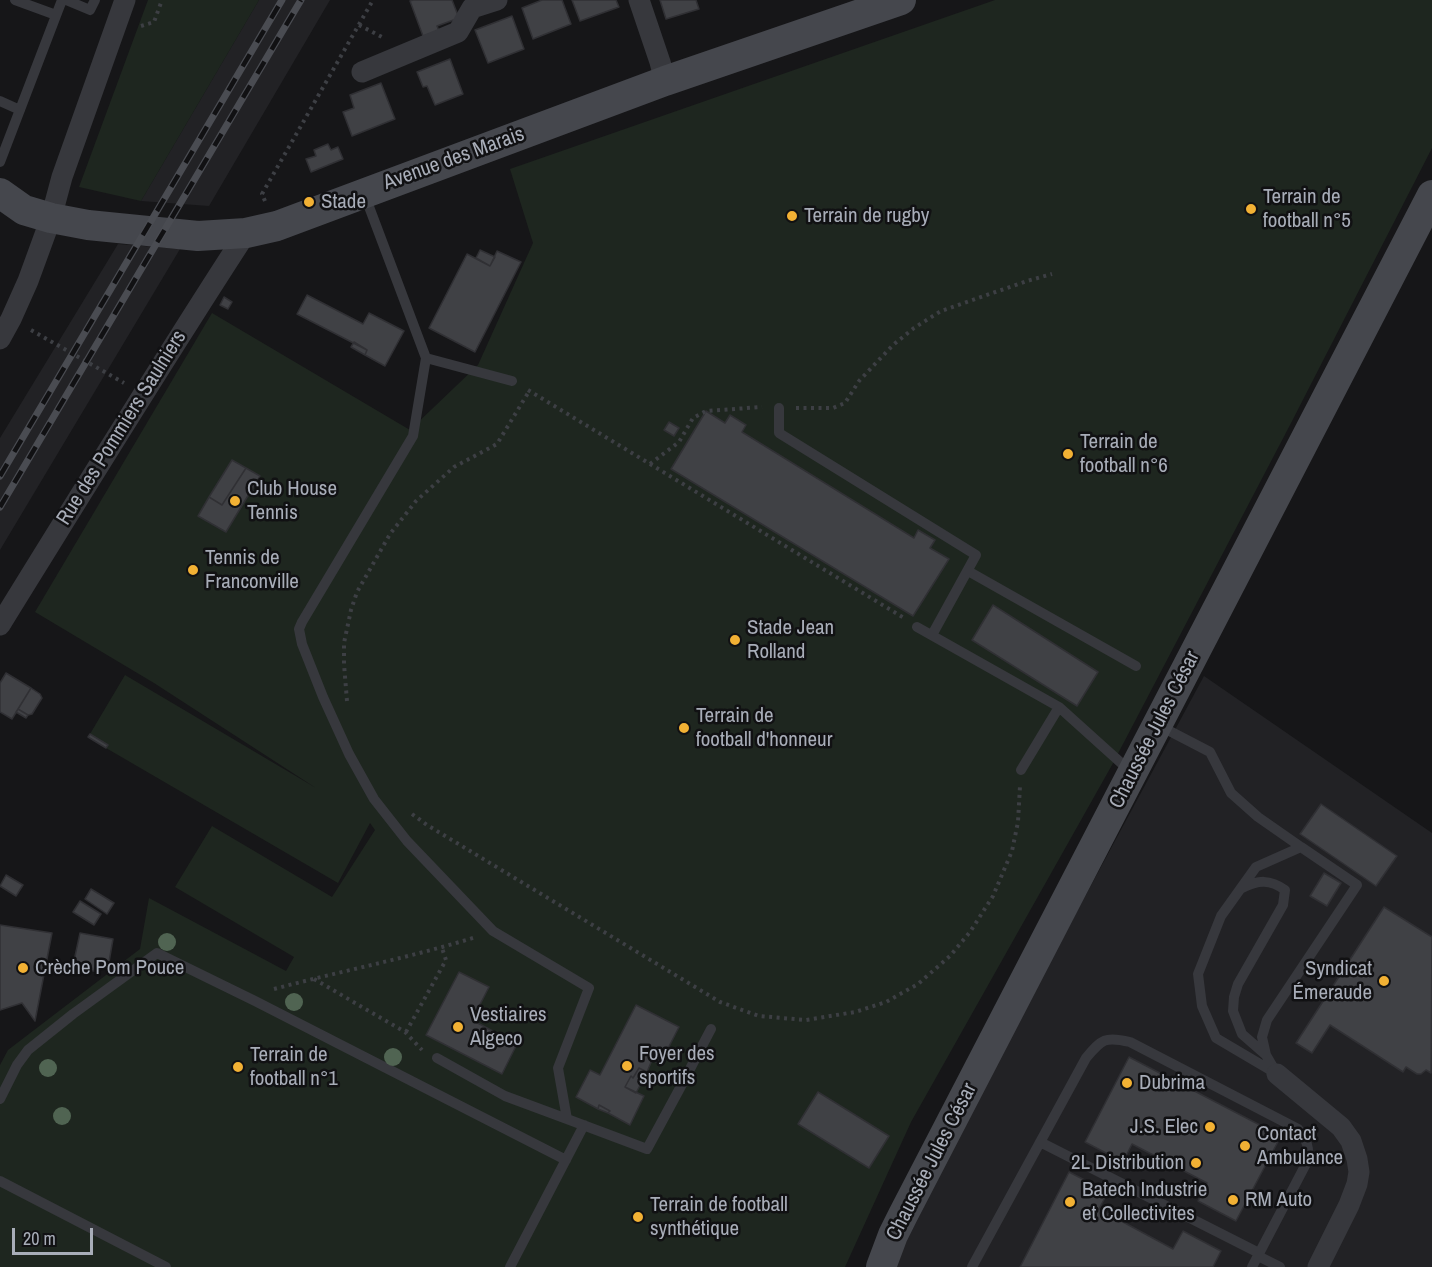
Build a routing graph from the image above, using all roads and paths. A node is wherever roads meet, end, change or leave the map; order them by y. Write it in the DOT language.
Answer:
graph roads {
  1 [pos="15,0"];
  2 [pos="62,0"];
  3 [pos="66,0"];
  4 [pos="95,0"];
  5 [pos="125,0"];
  6 [pos="374,0"];
  7 [pos="496,0"];
  8 [pos="639,0"];
  9 [pos="901,0"];
  10 [pos="56,15"];
  11 [pos="362,72"];
  12 [pos="665,81"];
  13 [pos="0,101"];
  14 [pos="20,110"];
  15 [pos="0,162"];
  16 [pos="364,192"];
  17 [pos="0,193"];
  18 [pos="1432,195"];
  19 [pos="51,218"];
  20 [pos="277,226"];
  21 [pos="246,233"];
  22 [pos="1052,274"];
  23 [pos="38,333"];
  24 [pos="0,339"];
  25 [pos="426,358"];
  26 [pos="118,379"];
  27 [pos="513,381"];
  28 [pos="529,391"];
  29 [pos="779,408"];
  30 [pos="650,464"];
  31 [pos="968,570"];
  32 [pos="0,626"];
  33 [pos="917,627"];
  34 [pos="932,635"];
  35 [pos="1136,666"];
  36 [pos="1059,707"];
  37 [pos="347,709"];
  38 [pos="1158,725"];
  39 [pos="1021,770"];
  40 [pos="1133,773"];
  41 [pos="405,808"];
  42 [pos="1301,848"];
  43 [pos="1240,889"];
  44 [pos="494,931"];
  45 [pos="442,948"];
  46 [pos="313,979"];
  47 [pos="246,997"];
  48 [pos="711,1029"];
  49 [pos="405,1032"];
  50 [pos="1266,1055"];
  51 [pos="437,1058"];
  52 [pos="1277,1074"];
  53 [pos="0,1098"];
  54 [pos="567,1119"];
  55 [pos="584,1125"];
  56 [pos="1040,1142"];
  57 [pos="566,1160"];
  58 [pos="0,1181"];
  59 [pos="1258,1254"];
  60 [pos="166,1267"];
  61 [pos="510,1267"];
  62 [pos="881,1267"];
  63 [pos="972,1267"];
  64 [pos="1252,1267"];
  65 [pos="1280,1267"];
  66 [pos="1318,1267"];
  1 -- 10 [label="lane"];
  2 -- 10 [label="lane"];
  3 -- 4 [label="lane"];
  5 -- 19 [label="street"];
  6 -- 20 [label="path"];
  7 -- 11 [label="street"];
  8 -- 12 [label="street"];
  9 -- 12 [label="street, Avenue des Marais"];
  10 -- 14 [label="lane"];
  12 -- 16 [label="street, Avenue des Marais"];
  13 -- 14 [label="lane"];
  14 -- 15 [label="lane"];
  16 -- 20 [label="street, Avenue des Marais"];
  16 -- 25 [label="lane"];
  17 -- 19 [label="street, Avenue des Marais"];
  18 -- 38 [label="street, Chaussée Jules César"];
  19 -- 21 [label="street, Avenue des Marais"];
  19 -- 24 [label="street"];
  20 -- 21 [label="street, Avenue des Marais"];
  21 -- 32 [label="street, Rue des Pommiers Saulniers"];
  22 -- 29 [label="path"];
  23 -- 26 [label="path"];
  25 -- 27 [label="lane"];
  25 -- 44 [label="lane"];
  27 -- 28 [label="path"];
  28 -- 30 [label="path"];
  28 -- 37 [label="path"];
  29 -- 30 [label="path"];
  29 -- 31 [label="lane"];
  30 -- 33 [label="path"];
  31 -- 34 [label="lane"];
  31 -- 35 [label="lane"];
  33 -- 34 [label="lane"];
  34 -- 36 [label="lane"];
  36 -- 39 [label="lane"];
  36 -- 40 [label="lane"];
  38 -- 40 [label="street, Chaussée Jules César"];
  38 -- 42 [label="lane"];
  39 -- 41 [label="path"];
  40 -- 62 [label="street, Chaussée Jules César"];
  42 -- 43 [label="lane"];
  42 -- 50 [label="lane"];
  43 -- 50 [label="lane"];
  43 -- 52 [label="lane"];
  44 -- 45 [label="path"];
  44 -- 54 [label="lane"];
  45 -- 46 [label="path"];
  45 -- 49 [label="path"];
  46 -- 47 [label="path"];
  46 -- 49 [label="path"];
  47 -- 53 [label="lane"];
  47 -- 57 [label="lane"];
  48 -- 55 [label="lane"];
  49 -- 51 [label="path"];
  50 -- 52 [label="lane"];
  51 -- 54 [label="lane"];
  52 -- 66 [label="street"];
  54 -- 55 [label="lane"];
  55 -- 57 [label="lane"];
  56 -- 59 [label="lane"];
  56 -- 59 [label="lane"];
  56 -- 63 [label="lane"];
  57 -- 61 [label="lane"];
  58 -- 60 [label="lane"];
  59 -- 64 [label="lane"];
  59 -- 65 [label="lane"];
}
